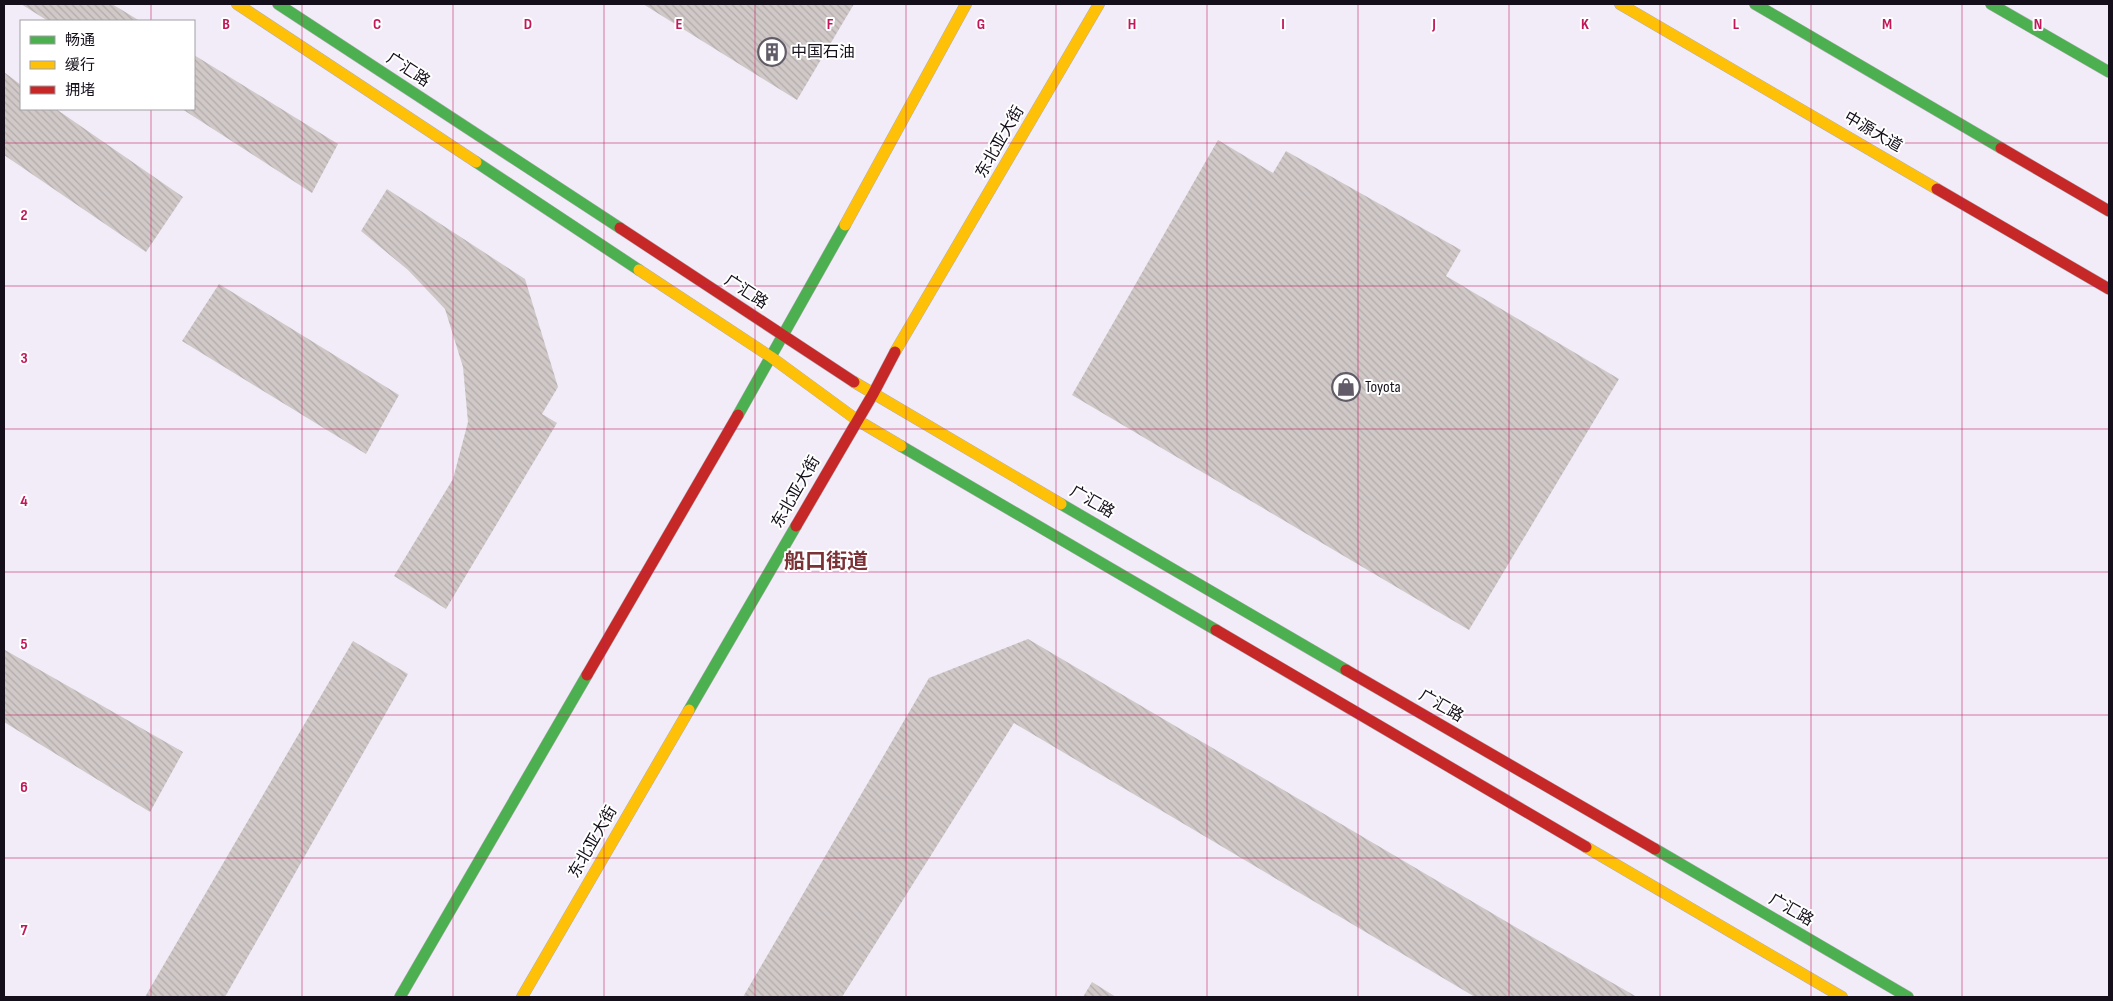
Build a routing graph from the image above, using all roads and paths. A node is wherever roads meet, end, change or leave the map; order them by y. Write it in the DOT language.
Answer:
graph roads {
  1 [pos="237,4"];
  2 [pos="278,4"];
  3 [pos="966,4"];
  4 [pos="1099,4"];
  5 [pos="1620,4"];
  6 [pos="1755,4"];
  7 [pos="1991,4"];
  8 [pos="2109,72"];
  9 [pos="2109,211"];
  10 [pos="2109,289"];
  11 [pos="784,336"];
  12 [pos="770,357"];
  13 [pos="873,394"];
  14 [pos="857,420"];
  15 [pos="400,997"];
  16 [pos="522,997"];
  17 [pos="1842,997"];
  18 [pos="1908,997"];
  1 -- 12 [label="main road"];
  2 -- 11 [label="main road, 广汇路"];
  3 -- 11 [label="main road"];
  4 -- 13 [label="main road, 东北亚大街"];
  5 -- 10 [label="main road, 中源大道"];
  6 -- 9 [label="main road"];
  7 -- 8 [label="main road"];
  11 -- 12 [label="main road"];
  11 -- 13 [label="main road, 广汇路"];
  12 -- 14 [label="main road"];
  12 -- 15 [label="main road"];
  13 -- 14 [label="main road, 东北亚大街"];
  13 -- 18 [label="main road, 广汇路"];
  14 -- 16 [label="main road, 东北亚大街"];
  14 -- 17 [label="main road"];
}
